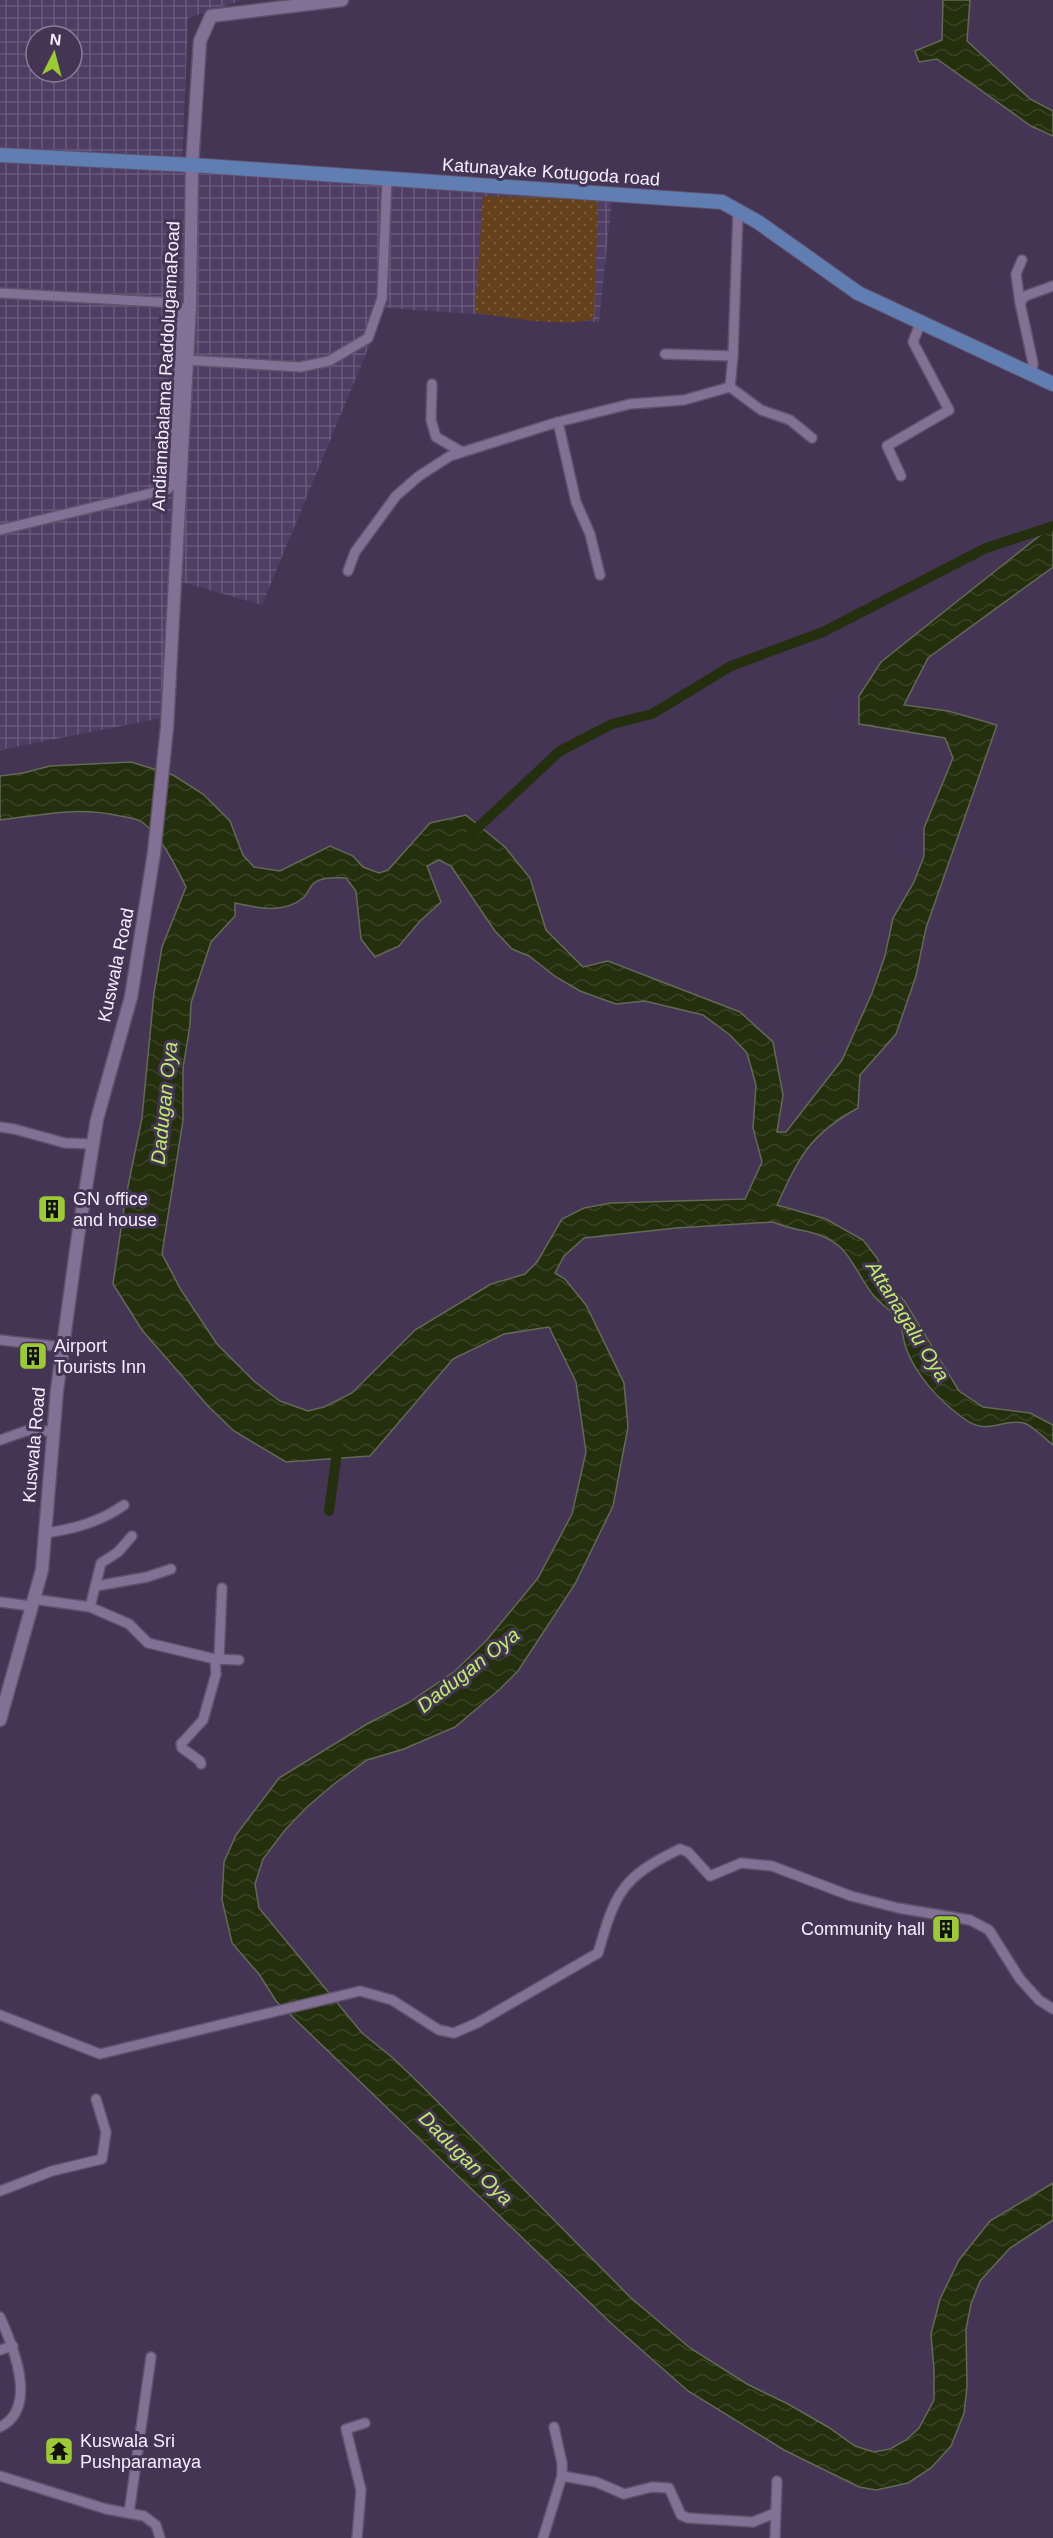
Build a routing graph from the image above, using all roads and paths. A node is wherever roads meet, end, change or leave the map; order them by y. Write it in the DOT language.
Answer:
graph roads {
  1 [pos="342,0"];
  2 [pos="0,155"];
  3 [pos="192,165"];
  4 [pos="387,178"];
  5 [pos="738,211"];
  6 [pos="1022,260"];
  7 [pos="1053,286"];
  8 [pos="0,293"];
  9 [pos="1020,303"];
  10 [pos="921,324"];
  11 [pos="665,354"];
  12 [pos="733,356"];
  13 [pos="186,360"];
  14 [pos="1032,375"];
  15 [pos="432,384"];
  16 [pos="1053,384"];
  17 [pos="730,387"];
  18 [pos="558,422"];
  19 [pos="812,438"];
  20 [pos="462,452"];
  21 [pos="901,476"];
  22 [pos="0,530"];
  23 [pos="348,571"];
  24 [pos="600,575"];
  25 [pos="154,853"];
  26 [pos="0,1127"];
  27 [pos="93,1143"];
  28 [pos="0,1340"];
  29 [pos="63,1347"];
  30 [pos="53,1431"];
  31 [pos="0,1440"];
  32 [pos="124,1505"];
  33 [pos="45,1533"];
  34 [pos="132,1536"];
  35 [pos="171,1569"];
  36 [pos="96,1586"];
  37 [pos="222,1588"];
  38 [pos="0,1602"];
  39 [pos="32,1602"];
  40 [pos="90,1607"];
  41 [pos="217,1659"];
  42 [pos="239,1660"];
  43 [pos="0,1720"];
  44 [pos="201,1764"];
  45 [pos="1053,2009"];
  46 [pos="0,2014"];
  47 [pos="96,2099"];
  48 [pos="0,2191"];
  49 [pos="0,2317"];
  50 [pos="13,2346"];
  51 [pos="0,2350"];
  52 [pos="151,2357"];
  53 [pos="365,2423"];
  54 [pos="0,2427"];
  55 [pos="554,2427"];
  56 [pos="0,2476"];
  57 [pos="562,2476"];
  58 [pos="777,2481"];
  59 [pos="129,2513"];
  60 [pos="775,2513"];
  61 [pos="160,2538"];
  62 [pos="357,2538"];
  63 [pos="543,2538"];
  64 [pos="775,2538"];
  1 -- 3 [label="street, Andiamabalama RaddolugamaRoad"];
  2 -- 3 [label="main road, Katunayake Kotugoda road"];
  3 -- 4 [label="main road, Katunayake Kotugoda road"];
  3 -- 13 [label="street, Andiamabalama RaddolugamaRoad"];
  4 -- 5 [label="main road, Katunayake Kotugoda road"];
  4 -- 13 [label="street"];
  5 -- 10 [label="main road, Katunayake Kotugoda road"];
  5 -- 12 [label="street"];
  6 -- 9 [label="street"];
  7 -- 9 [label="street"];
  8 -- 22 [label="street"];
  9 -- 14 [label="street"];
  10 -- 14 [label="main road, Katunayake Kotugoda road"];
  10 -- 21 [label="street"];
  11 -- 12 [label="street"];
  12 -- 17 [label="street"];
  13 -- 25 [label="street, Andiamabalama RaddolugamaRoad"];
  14 -- 16 [label="main road, Katunayake Kotugoda road"];
  15 -- 20 [label="street"];
  17 -- 18 [label="street"];
  17 -- 19 [label="street"];
  18 -- 20 [label="street"];
  18 -- 24 [label="street"];
  20 -- 23 [label="street"];
  25 -- 27 [label="street, Kuswala Road"];
  26 -- 27 [label="street"];
  27 -- 29 [label="street, Kuswala Road"];
  28 -- 29 [label="street"];
  29 -- 30 [label="street, Kuswala Road"];
  30 -- 31 [label="street"];
  30 -- 33 [label="street, Kuswala Road"];
  32 -- 33 [label="street"];
  33 -- 39 [label="street, Kuswala Road"];
  34 -- 36 [label="street"];
  35 -- 36 [label="street"];
  36 -- 40 [label="street"];
  37 -- 41 [label="street"];
  38 -- 39 [label="street"];
  39 -- 40 [label="street"];
  39 -- 43 [label="street, Kuswala Road"];
  40 -- 41 [label="street"];
  41 -- 42 [label="street"];
  41 -- 44 [label="street"];
  45 -- 46 [label="street"];
  47 -- 48 [label="street"];
  49 -- 50 [label="street"];
  50 -- 51 [label="street"];
  50 -- 54 [label="street"];
  52 -- 59 [label="street"];
  53 -- 62 [label="street"];
  55 -- 57 [label="street"];
  56 -- 59 [label="street"];
  57 -- 60 [label="street"];
  57 -- 63 [label="street"];
  58 -- 60 [label="street"];
  59 -- 61 [label="street"];
  60 -- 64 [label="street"];
}
